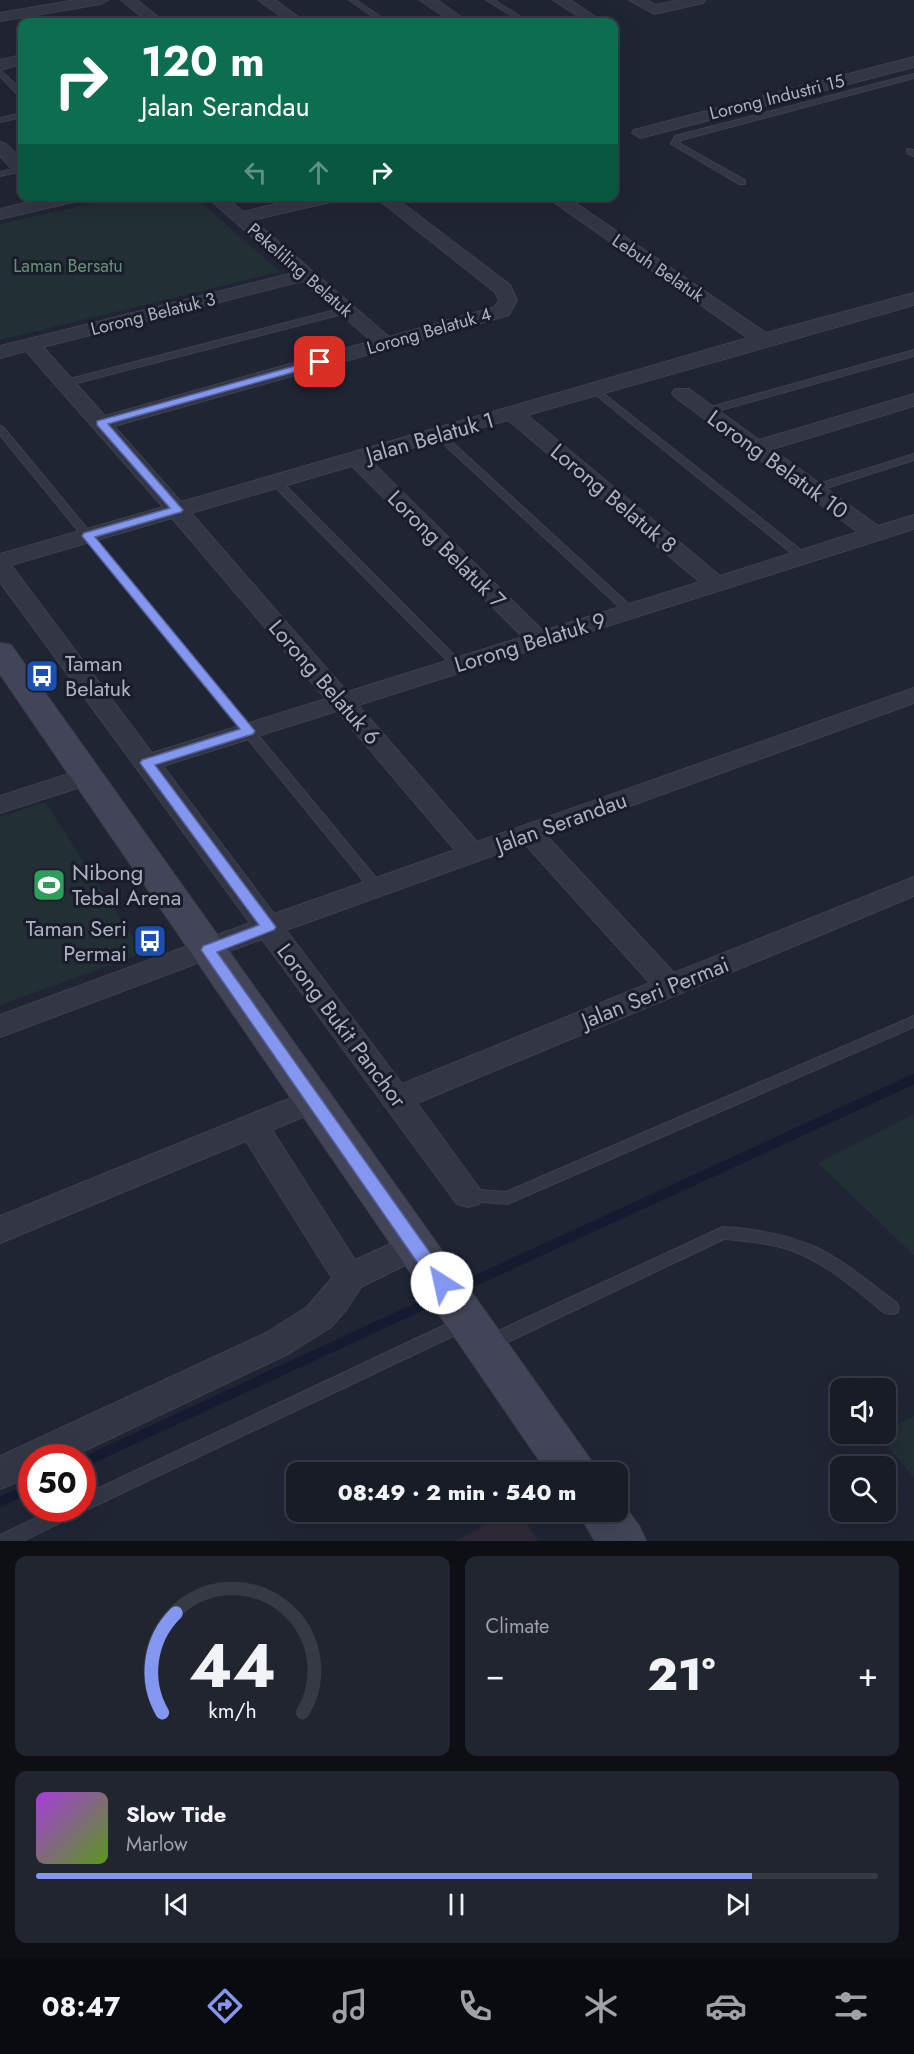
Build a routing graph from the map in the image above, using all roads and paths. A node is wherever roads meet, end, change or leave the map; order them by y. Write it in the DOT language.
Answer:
graph roads {
  1 [pos="101,0"];
  2 [pos="128,0"];
  3 [pos="264,0"];
  4 [pos="352,0"];
  5 [pos="426,0"];
  6 [pos="489,0"];
  7 [pos="560,0"];
  8 [pos="636,0"];
  9 [pos="698,0"];
  10 [pos="0,5"];
  11 [pos="6,16"];
  12 [pos="152,18"];
  13 [pos="291,18"];
  14 [pos="379,18"];
  15 [pos="454,18"];
  16 [pos="519,18"];
  17 [pos="589,18"];
  18 [pos="18,61"];
  19 [pos="914,62"];
  20 [pos="0,65"];
  21 [pos="0,72"];
  22 [pos="914,76"];
  23 [pos="18,90"];
  24 [pos="18,116"];
  25 [pos="0,120"];
  26 [pos="640,133"];
  27 [pos="0,147"];
  28 [pos="18,165"];
  29 [pos="18,170"];
  30 [pos="0,174"];
  31 [pos="742,183"];
  32 [pos="18,196"];
  33 [pos="0,200"];
  34 [pos="46,201"];
  35 [pos="220,201"];
  36 [pos="312,201"];
  37 [pos="389,201"];
  38 [pos="560,201"];
  39 [pos="0,214"];
  40 [pos="240,218"];
  41 [pos="306,275"];
  42 [pos="914,299"];
  43 [pos="347,310"];
  44 [pos="763,340"];
  45 [pos="385,344"];
  46 [pos="31,345"];
  47 [pos="0,352"];
  48 [pos="914,353"];
  49 [pos="65,383"];
  50 [pos="594,389"];
  51 [pos="682,393"];
  52 [pos="914,400"];
  53 [pos="707,411"];
  54 [pos="512,413"];
  55 [pos="101,423"];
  56 [pos="0,429"];
  57 [pos="438,434"];
  58 [pos="756,447"];
  59 [pos="914,457"];
  60 [pos="356,458"];
  61 [pos="275,481"];
  62 [pos="813,489"];
  63 [pos="177,510"];
  64 [pos="914,522"];
  65 [pos="874,534"];
  66 [pos="88,536"];
  67 [pos="803,557"];
  68 [pos="0,561"];
  69 [pos="0,566"];
  70 [pos="716,584"];
  71 [pos="630,611"];
  72 [pos="539,640"];
  73 [pos="0,652"];
  74 [pos="458,665"];
  75 [pos="914,695"];
  76 [pos="342,702"];
  77 [pos="249,731"];
  78 [pos="147,763"];
  79 [pos="87,776"];
  80 [pos="0,805"];
  81 [pos="530,833"];
  82 [pos="472,854"];
  83 [pos="914,886"];
  84 [pos="378,888"];
  85 [pos="268,927"];
  86 [pos="208,950"];
  87 [pos="669,987"];
  88 [pos="914,1021"];
  89 [pos="0,1026"];
  90 [pos="397,1099"];
  91 [pos="313,1100"];
  92 [pos="253,1126"];
  93 [pos="468,1195"];
  94 [pos="0,1230"];
  95 [pos="415,1246"];
  96 [pos="349,1278"];
  97 [pos="891,1308"];
  98 [pos="476,1333"];
  99 [pos="62,1444"];
  100 [pos="566,1462"];
  101 [pos="18,1465"];
  102 [pos="0,1473"];
  103 [pos="96,1498"];
  104 [pos="45,1522"];
  105 [pos="609,1522"];
  106 [pos="5,1541"];
  107 [pos="622,1541"];
  1 -- 11 [label="street"];
  2 -- 12 [label="street"];
  3 -- 13 [label="street"];
  4 -- 14 [label="lane"];
  5 -- 15 [label="street"];
  6 -- 16 [label="lane"];
  7 -- 17 [label="street"];
  8 -- 9 [label="street"];
  10 -- 11 [label="street"];
  18 -- 20 [label="street"];
  19 -- 26 [label="street, Lorong Industri 15"];
  21 -- 23 [label="lane"];
  22 -- 31 [label="lane"];
  24 -- 25 [label="lane"];
  27 -- 28 [label="street"];
  29 -- 30 [label="lane"];
  32 -- 33 [label="street"];
  34 -- 39 [label="street"];
  35 -- 40 [label="street, Pekeliling Belatuk"];
  36 -- 40 [label="street"];
  37 -- 45 [label="street, Lorong Belatuk 4"];
  38 -- 44 [label="street, Lebuh Belatuk"];
  40 -- 41 [label="street, Pekeliling Belatuk"];
  41 -- 43 [label="street, Pekeliling Belatuk"];
  41 -- 46 [label="street, Lorong Belatuk 3"];
  42 -- 44 [label="street, Jalan Belatuk 1"];
  43 -- 45 [label="street, Pekeliling Belatuk"];
  43 -- 49 [label="lane"];
  44 -- 50 [label="street, Jalan Belatuk 1"];
  45 -- 55 [label="street, Lorong Belatuk 4"];
  46 -- 47 [label="street, Lorong Belatuk 3"];
  46 -- 49 [label="street, Lorong Belatuk 6"];
  48 -- 53 [label="lane"];
  49 -- 55 [label="street, Lorong Belatuk 6"];
  50 -- 54 [label="street, Jalan Belatuk 1"];
  50 -- 67 [label="lane"];
  51 -- 53 [label="street, Lorong Belatuk 10"];
  52 -- 58 [label="street"];
  53 -- 58 [label="street, Lorong Belatuk 10"];
  54 -- 57 [label="street, Jalan Belatuk 1"];
  54 -- 70 [label="street, Lorong Belatuk 8"];
  55 -- 63 [label="street, Lorong Belatuk 6"];
  56 -- 66 [label="lane"];
  57 -- 60 [label="street, Jalan Belatuk 1"];
  57 -- 71 [label="lane"];
  58 -- 62 [label="street, Lorong Belatuk 10"];
  59 -- 62 [label="lane"];
  60 -- 61 [label="street, Jalan Belatuk 1"];
  60 -- 72 [label="street, Lorong Belatuk 7"];
  61 -- 63 [label="street, Jalan Belatuk 1"];
  61 -- 74 [label="lane"];
  62 -- 65 [label="street, Lorong Belatuk 10"];
  63 -- 66 [label="street, Jalan Belatuk 1"];
  63 -- 76 [label="street, Lorong Belatuk 6"];
  64 -- 65 [label="street, Lorong Belatuk 9"];
  65 -- 67 [label="street, Lorong Belatuk 9"];
  66 -- 68 [label="street, Jalan Belatuk 1"];
  66 -- 77 [label="lane"];
  67 -- 70 [label="street, Lorong Belatuk 9"];
  69 -- 78 [label="street, Lorong Bukit Panchor"];
  70 -- 71 [label="street, Lorong Belatuk 9"];
  71 -- 72 [label="street, Lorong Belatuk 9"];
  72 -- 74 [label="street, Lorong Belatuk 9"];
  73 -- 79 [label="main road"];
  74 -- 76 [label="street, Lorong Belatuk 9"];
  75 -- 81 [label="street, Jalan Serandau"];
  76 -- 77 [label="street, Lorong Belatuk 9"];
  76 -- 82 [label="street, Lorong Belatuk 6"];
  77 -- 78 [label="street, Lorong Belatuk 9"];
  77 -- 84 [label="lane"];
  78 -- 85 [label="street, Lorong Bukit Panchor"];
  79 -- 80 [label="street"];
  79 -- 86 [label="main road"];
  81 -- 82 [label="street, Jalan Serandau"];
  81 -- 87 [label="street"];
  82 -- 84 [label="street, Jalan Serandau"];
  83 -- 87 [label="street, Jalan Seri Permai"];
  84 -- 85 [label="street, Jalan Serandau"];
  85 -- 86 [label="street, Jalan Serandau"];
  85 -- 90 [label="street, Lorong Bukit Panchor"];
  86 -- 89 [label="street, Jalan Serandau"];
  86 -- 91 [label="main road"];
  87 -- 90 [label="street, Jalan Seri Permai"];
  88 -- 93 [label="lane"];
  90 -- 93 [label="street, Lorong Bukit Panchor"];
  91 -- 92 [label="street"];
  91 -- 95 [label="main road"];
  92 -- 94 [label="street"];
  92 -- 96 [label="street"];
  95 -- 96 [label="street"];
  95 -- 98 [label="main road"];
  96 -- 99 [label="street"];
  97 -- 98 [label="lane"];
  98 -- 100 [label="main road"];
  98 -- 103 [label="lane"];
  101 -- 102 [label="street"];
  104 -- 106 [label="lane"];
  105 -- 107 [label="main road"];
}
